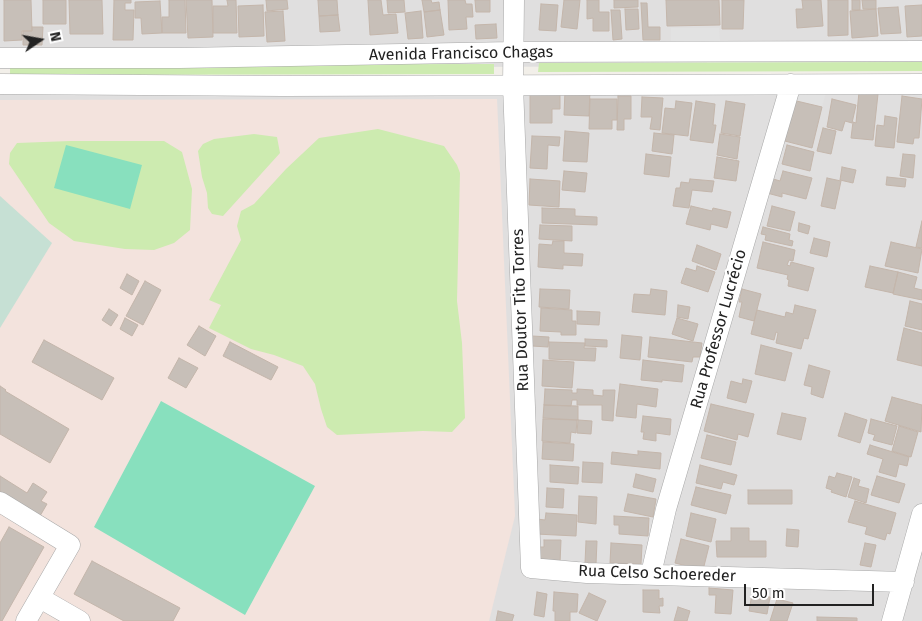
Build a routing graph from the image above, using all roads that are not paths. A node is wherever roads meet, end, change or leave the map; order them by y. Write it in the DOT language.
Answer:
graph roads {
  1 [pos="514,0"];
  2 [pos="922,51"];
  3 [pos="513,52"];
  4 [pos="0,58"];
  5 [pos="0,84"];
  6 [pos="790,84"];
  7 [pos="922,84"];
  8 [pos="513,85"];
  9 [pos="0,502"];
  10 [pos="922,514"];
  11 [pos="531,568"];
  12 [pos="651,574"];
  13 [pos="904,582"];
  14 [pos="40,598"];
  15 [pos="26,621"];
  16 [pos="80,621"];
  17 [pos="892,621"];
  1 -- 3 [label="street, Rua Doutor Tito Torres"];
  2 -- 3 [label="street, Avenida Francisco Chagas"];
  3 -- 4 [label="street, Avenida Francisco Chagas"];
  3 -- 8 [label="street, Rua Doutor Tito Torres"];
  5 -- 8 [label="street, Avenida Francisco Chagas"];
  6 -- 7 [label="street, Avenida Francisco Chagas"];
  6 -- 8 [label="street, Avenida Francisco Chagas"];
  6 -- 12 [label="street, Rua Professor Lucrécio"];
  8 -- 11 [label="street, Rua Doutor Tito Torres"];
  9 -- 14 [label="street"];
  10 -- 13 [label="street"];
  11 -- 12 [label="street, Rua Celso Schoereder"];
  12 -- 13 [label="street, Rua Celso Schoereder"];
  13 -- 17 [label="street"];
  14 -- 15 [label="street"];
  14 -- 16 [label="street"];
}
